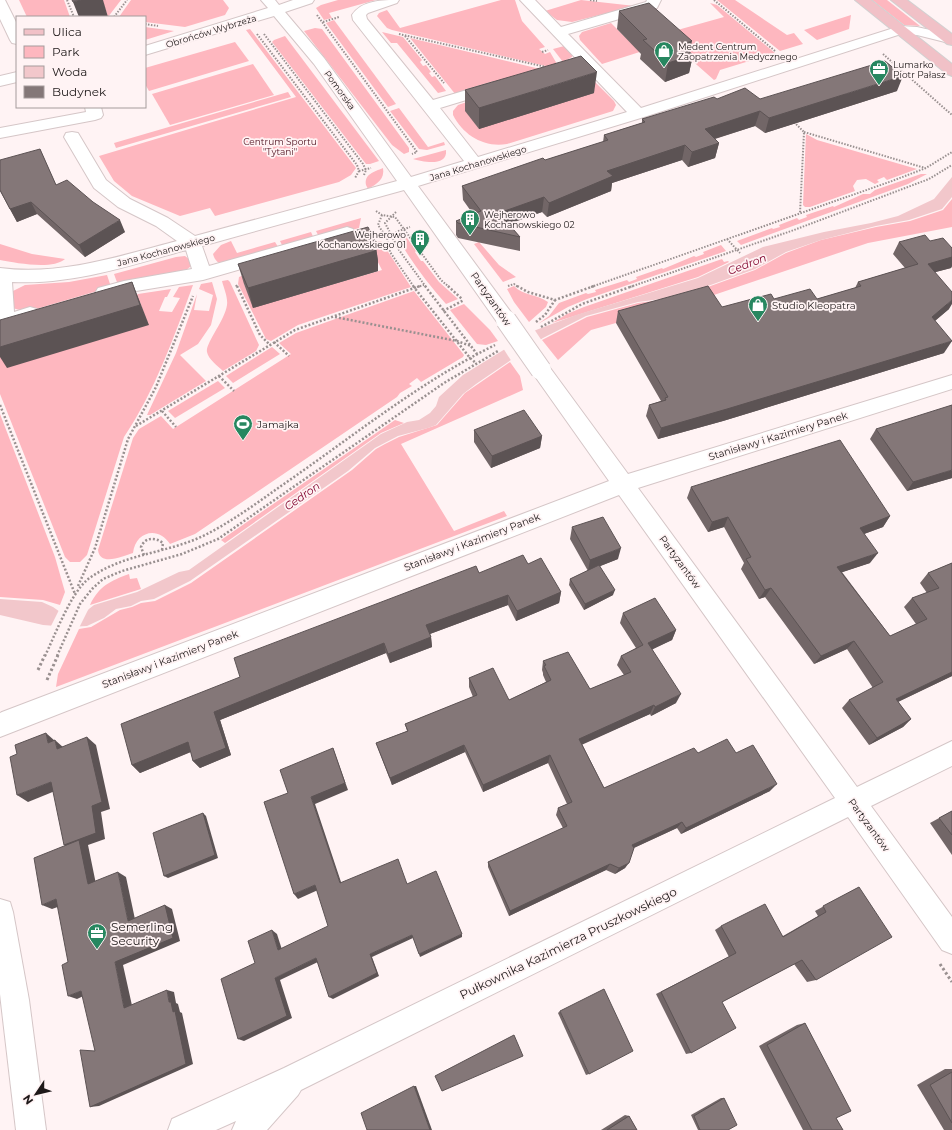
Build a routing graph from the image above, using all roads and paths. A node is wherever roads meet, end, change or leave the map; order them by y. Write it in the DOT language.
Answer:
graph roads {
  1 [pos="67,0"];
  2 [pos="127,0"];
  3 [pos="307,0"];
  4 [pos="392,0"];
  5 [pos="527,0"];
  6 [pos="654,0"];
  7 [pos="714,0"];
  8 [pos="862,0"];
  9 [pos="898,0"];
  10 [pos="0,2"];
  11 [pos="272,5"];
  12 [pos="74,16"];
  13 [pos="115,16"];
  14 [pos="250,19"];
  15 [pos="333,19"];
  16 [pos="323,22"];
  17 [pos="365,26"];
  18 [pos="900,30"];
  19 [pos="558,32"];
  20 [pos="405,36"];
  21 [pos="16,38"];
  22 [pos="951,40"];
  23 [pos="550,49"];
  24 [pos="146,51"];
  25 [pos="542,52"];
  26 [pos="881,52"];
  27 [pos="779,54"];
  28 [pos="585,59"];
  29 [pos="552,69"];
  30 [pos="952,71"];
  31 [pos="16,78"];
  32 [pos="0,81"];
  33 [pos="508,82"];
  34 [pos="457,98"];
  35 [pos="430,106"];
  36 [pos="93,108"];
  37 [pos="638,114"];
  38 [pos="952,115"];
  39 [pos="793,122"];
  40 [pos="804,132"];
  41 [pos="0,133"];
  42 [pos="72,137"];
  43 [pos="952,152"];
  44 [pos="475,164"];
  45 [pos="926,168"];
  46 [pos="407,184"];
  47 [pos="362,197"];
  48 [pos="396,212"];
  49 [pos="800,213"];
  50 [pos="382,215"];
  51 [pos="392,216"];
  52 [pos="410,227"];
  53 [pos="404,229"];
  54 [pos="347,233"];
  55 [pos="391,234"];
  56 [pos="386,236"];
  57 [pos="367,239"];
  58 [pos="727,239"];
  59 [pos="192,242"];
  60 [pos="740,253"];
  61 [pos="2,274"];
  62 [pos="203,274"];
  63 [pos="235,284"];
  64 [pos="424,285"];
  65 [pos="415,288"];
  66 [pos="501,288"];
  67 [pos="86,298"];
  68 [pos="468,298"];
  69 [pos="463,300"];
  70 [pos="468,305"];
  71 [pos="49,309"];
  72 [pos="443,311"];
  73 [pos="334,317"];
  74 [pos="457,341"];
  75 [pos="274,342"];
  76 [pos="270,345"];
  77 [pos="471,346"];
  78 [pos="289,356"];
  79 [pos="470,358"];
  80 [pos="476,363"];
  81 [pos="219,376"];
  82 [pos="952,382"];
  83 [pos="234,391"];
  84 [pos="0,405"];
  85 [pos="162,411"];
  86 [pos="136,426"];
  87 [pos="176,427"];
  88 [pos="624,484"];
  89 [pos="162,550"];
  90 [pos="144,555"];
  91 [pos="75,594"];
  92 [pos="86,596"];
  93 [pos="38,670"];
  94 [pos="50,672"];
  95 [pos="0,725"];
  96 [pos="952,753"];
  97 [pos="852,802"];
  98 [pos="0,912"];
  99 [pos="952,940"];
  100 [pos="294,1078"];
  101 [pos="31,1130"];
  102 [pos="183,1130"];
  103 [pos="247,1130"];
  1 -- 12 [label="path"];
  2 -- 13 [label="path"];
  3 -- 11 [label="street, Obrońców Wybrzeża"];
  4 -- 17 [label="street"];
  5 -- 19 [label="street"];
  6 -- 19 [label="street"];
  7 -- 27 [label="path"];
  8 -- 18 [label="main road"];
  9 -- 22 [label="main road"];
  10 -- 21 [label="street"];
  11 -- 14 [label="street, Obrońców Wybrzeża"];
  11 -- 46 [label="street, Pomorska"];
  14 -- 24 [label="street, Obrońców Wybrzeża"];
  14 -- 47 [label="path"];
  14 -- 47 [label="path"];
  15 -- 16 [label="path"];
  17 -- 20 [label="path"];
  17 -- 35 [label="street"];
  18 -- 22 [label="street, Jana Kochanowskiego"];
  18 -- 30 [label="main road"];
  18 -- 37 [label="street, Jana Kochanowskiego"];
  19 -- 28 [label="street"];
  20 -- 29 [label="path"];
  20 -- 34 [label="path"];
  23 -- 25 [label="path"];
  26 -- 38 [label="path"];
  28 -- 29 [label="street"];
  28 -- 37 [label="street"];
  31 -- 32 [label="street"];
  33 -- 34 [label="street"];
  34 -- 35 [label="street"];
  35 -- 44 [label="street"];
  36 -- 41 [label="street"];
  37 -- 44 [label="street, Jana Kochanowskiego"];
  39 -- 40 [label="path"];
  40 -- 45 [label="path"];
  40 -- 49 [label="path"];
  42 -- 59 [label="street"];
  43 -- 45 [label="path"];
  44 -- 46 [label="street, Jana Kochanowskiego"];
  45 -- 49 [label="path"];
  46 -- 47 [label="street, Jana Kochanowskiego"];
  46 -- 88 [label="street, Partyzantów, bridge"];
  47 -- 50 [label="path"];
  47 -- 59 [label="street, Jana Kochanowskiego"];
  48 -- 51 [label="path"];
  49 -- 58 [label="path"];
  50 -- 51 [label="path"];
  50 -- 56 [label="path"];
  51 -- 53 [label="path"];
  51 -- 55 [label="path"];
  52 -- 53 [label="path"];
  53 -- 55 [label="path"];
  53 -- 69 [label="path"];
  54 -- 62 [label="street"];
  55 -- 56 [label="path"];
  55 -- 64 [label="path"];
  56 -- 57 [label="path"];
  56 -- 65 [label="path"];
  58 -- 60 [label="path"];
  58 -- 66 [label="path"];
  59 -- 61 [label="street, Jana Kochanowskiego"];
  59 -- 62 [label="street"];
  61 -- 71 [label="street"];
  62 -- 67 [label="street"];
  62 -- 86 [label="path"];
  63 -- 76 [label="path"];
  64 -- 65 [label="path"];
  64 -- 72 [label="path"];
  65 -- 73 [label="path"];
  65 -- 74 [label="path"];
  68 -- 69 [label="path"];
  69 -- 70 [label="path"];
  69 -- 72 [label="path"];
  72 -- 77 [label="path"];
  73 -- 74 [label="path"];
  73 -- 75 [label="path"];
  74 -- 77 [label="path"];
  74 -- 79 [label="path"];
  75 -- 76 [label="path"];
  75 -- 78 [label="path"];
  76 -- 81 [label="path"];
  77 -- 79 [label="path"];
  79 -- 80 [label="path"];
  79 -- 89 [label="path"];
  81 -- 83 [label="path"];
  81 -- 85 [label="path"];
  82 -- 88 [label="street, Stanisławy i Kazimiery Panek"];
  84 -- 91 [label="path"];
  85 -- 86 [label="path"];
  85 -- 87 [label="path"];
  86 -- 91 [label="path"];
  88 -- 95 [label="street, Stanisławy i Kazimiery Panek"];
  88 -- 97 [label="street, Partyzantów"];
  89 -- 90 [label="path"];
  89 -- 90 [label="path"];
  90 -- 91 [label="path"];
  91 -- 93 [label="path"];
  92 -- 94 [label="path"];
  96 -- 97 [label="street, Pułkownika Kazimierza Pruszkowskiego"];
  97 -- 99 [label="street, Partyzantów"];
  97 -- 100 [label="street, Pułkownika Kazimierza Pruszkowskiego"];
  98 -- 101 [label="street"];
  100 -- 102 [label="street, Pułkownika Kazimierza Pruszkowskiego"];
  100 -- 103 [label="street"];
}
